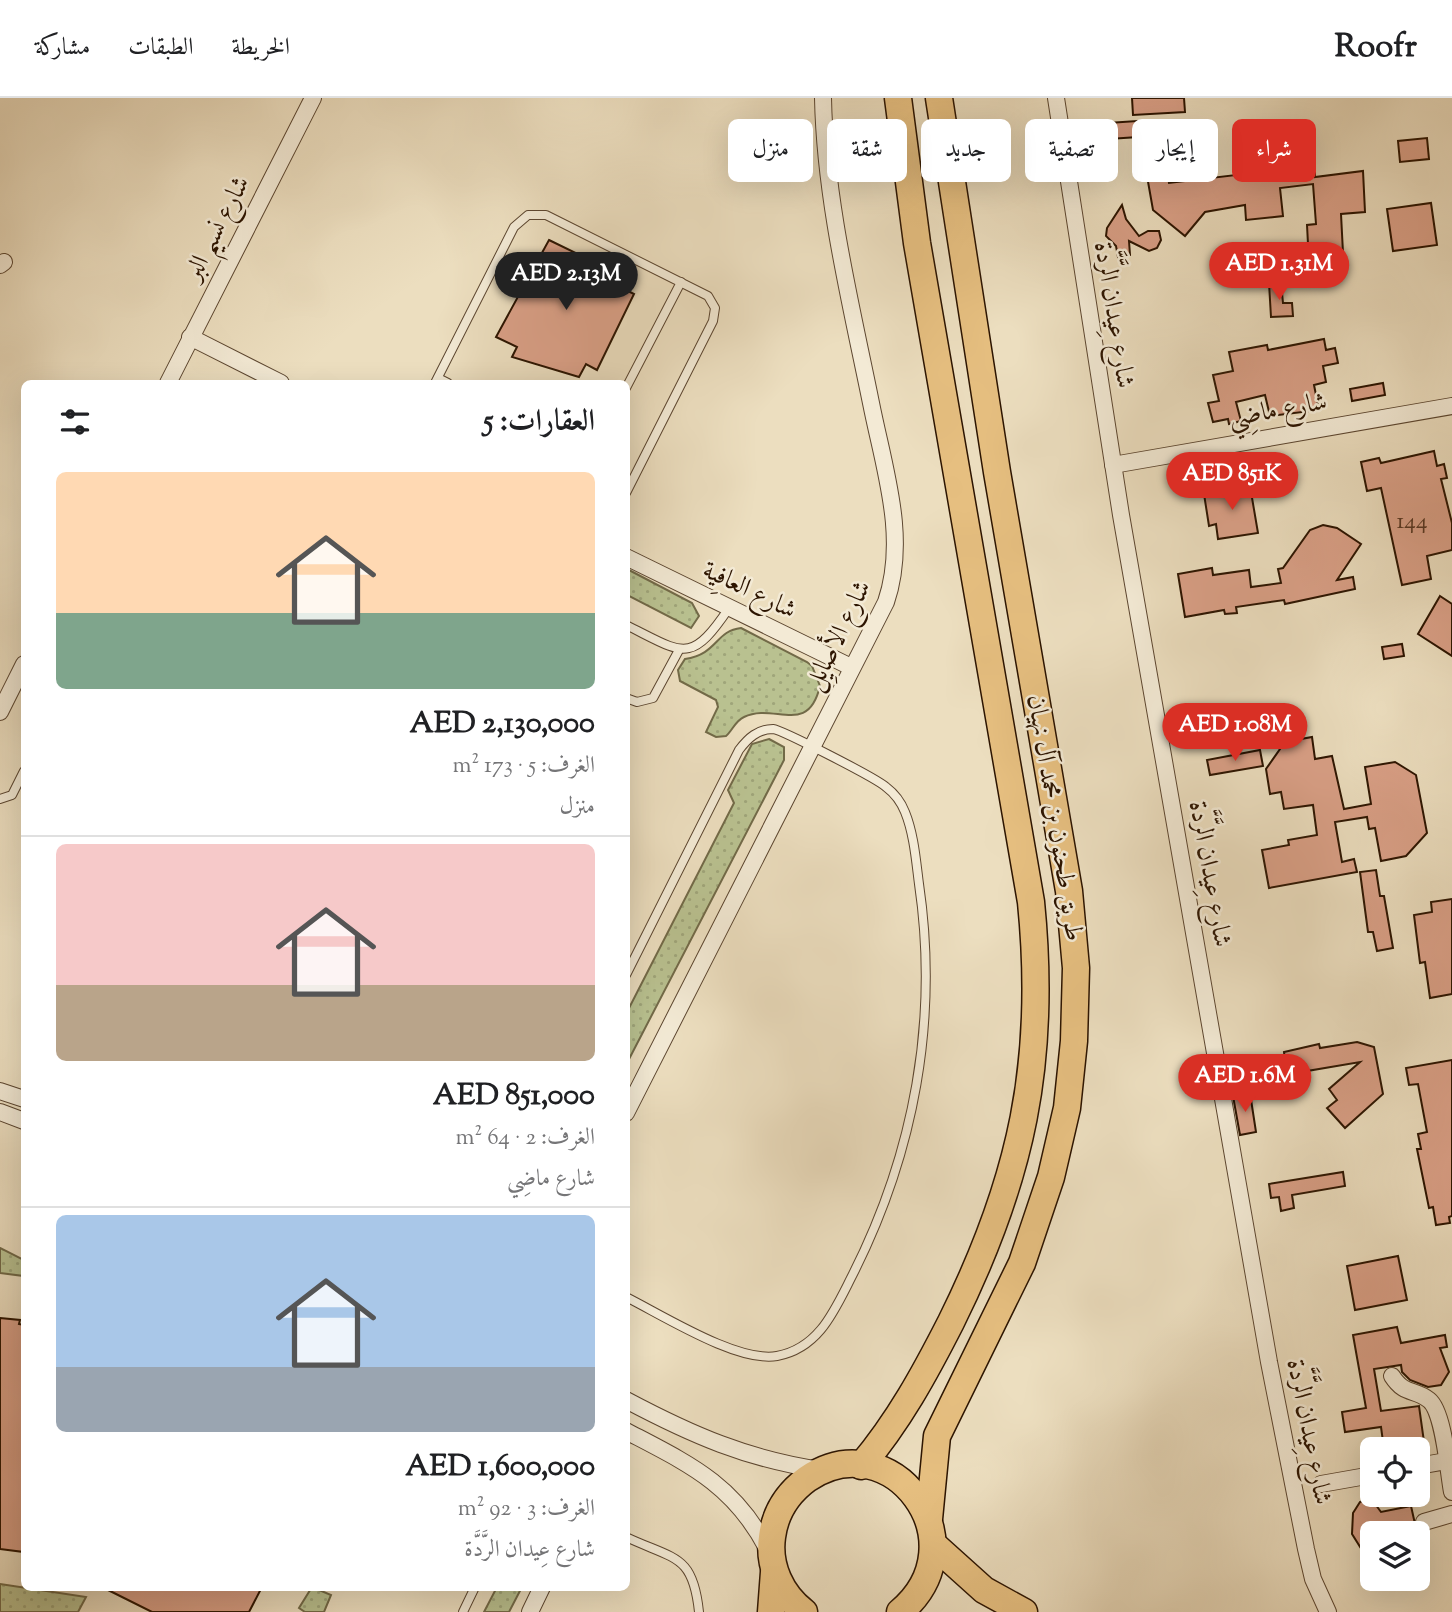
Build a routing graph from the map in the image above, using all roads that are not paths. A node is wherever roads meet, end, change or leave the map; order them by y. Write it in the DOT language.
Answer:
graph roads {
  1 [pos="313,98"];
  2 [pos="823,98"];
  3 [pos="898,98"];
  4 [pos="939,98"];
  5 [pos="1056,98"];
  6 [pos="681,282"];
  7 [pos="190,337"];
  8 [pos="262,379"];
  9 [pos="169,380"];
  10 [pos="438,380"];
  11 [pos="630,380"];
  12 [pos="1452,406"];
  13 [pos="1113,465"];
  14 [pos="630,476"];
  15 [pos="630,559"];
  16 [pos="729,608"];
  17 [pos="630,627"];
  18 [pos="680,650"];
  19 [pos="851,667"];
  20 [pos="21,670"];
  21 [pos="630,699"];
  22 [pos="0,712"];
  23 [pos="811,748"];
  24 [pos="21,778"];
  25 [pos="0,799"];
  26 [pos="630,967"];
  27 [pos="0,1091"];
  28 [pos="21,1098"];
  29 [pos="630,1105"];
  30 [pos="0,1112"];
  31 [pos="21,1120"];
  32 [pos="630,1299"];
  33 [pos="1392,1376"];
  34 [pos="630,1402"];
  35 [pos="630,1433"];
  36 [pos="645,1441"];
  37 [pos="630,1447"];
  38 [pos="1449,1460"];
  39 [pos="1430,1464"];
  40 [pos="861,1466"];
  41 [pos="824,1471"];
  42 [pos="1360,1477"];
  43 [pos="1294,1492"];
  44 [pos="1452,1492"];
  45 [pos="1452,1514"];
  46 [pos="929,1518"];
  47 [pos="1428,1521"];
  48 [pos="630,1540"];
  49 [pos="934,1545"];
  50 [pos="773,1563"];
  51 [pos="473,1591"];
  52 [pos="540,1591"];
  53 [pos="463,1612"];
  54 [pos="530,1612"];
  55 [pos="699,1612"];
  56 [pos="771,1612"];
  57 [pos="804,1612"];
  58 [pos="900,1612"];
  59 [pos="1024,1612"];
  60 [pos="1328,1612"];
  1 -- 7 [label="street, شارع نسيم البر"];
  2 -- 19 [label="street, شارع الأصايِل"];
  3 -- 40 [label="main road, طريق طحنون بن محمد آل نهيان"];
  4 -- 46 [label="main road, طريق طحنون بن محمد آل نهيان"];
  5 -- 13 [label="street, شارع عِيدان الرَّدَّة"];
  6 -- 10 [label="lane"];
  6 -- 11 [label="lane"];
  6 -- 14 [label="lane"];
  7 -- 8 [label="street"];
  7 -- 9 [label="street, شارع نسيم البر"];
  12 -- 13 [label="street, شارع ماضِي"];
  13 -- 43 [label="street, شارع عِيدان الرَّدَّة"];
  15 -- 16 [label="street, شارع العافِية"];
  16 -- 18 [label="lane"];
  16 -- 19 [label="street, شارع العافِية"];
  17 -- 18 [label="lane"];
  18 -- 21 [label="lane"];
  19 -- 23 [label="street, شارع الأصايِل"];
  20 -- 22 [label="street"];
  23 -- 26 [label="lane"];
  23 -- 29 [label="street, شارع الأصايِل"];
  23 -- 32 [label="lane"];
  24 -- 25 [label="lane"];
  27 -- 28 [label="street"];
  30 -- 31 [label="street"];
  33 -- 38 [label="street"];
  34 -- 41 [label="street"];
  35 -- 36 [label="street"];
  36 -- 37 [label="street"];
  36 -- 50 [label="street"];
  38 -- 39 [label="street"];
  38 -- 44 [label="street"];
  40 -- 41 [label="main road"];
  40 -- 46 [label="main road"];
  41 -- 50 [label="main road"];
  42 -- 43 [label="street"];
  43 -- 60 [label="street, شارع عِيدان الرَّدَّة"];
  45 -- 47 [label="street"];
  46 -- 49 [label="main road"];
  48 -- 55 [label="lane"];
  49 -- 58 [label="main road"];
  49 -- 59 [label="main road"];
  50 -- 56 [label="main road"];
  50 -- 57 [label="main road"];
  51 -- 53 [label="lane"];
  52 -- 54 [label="street"];
}
